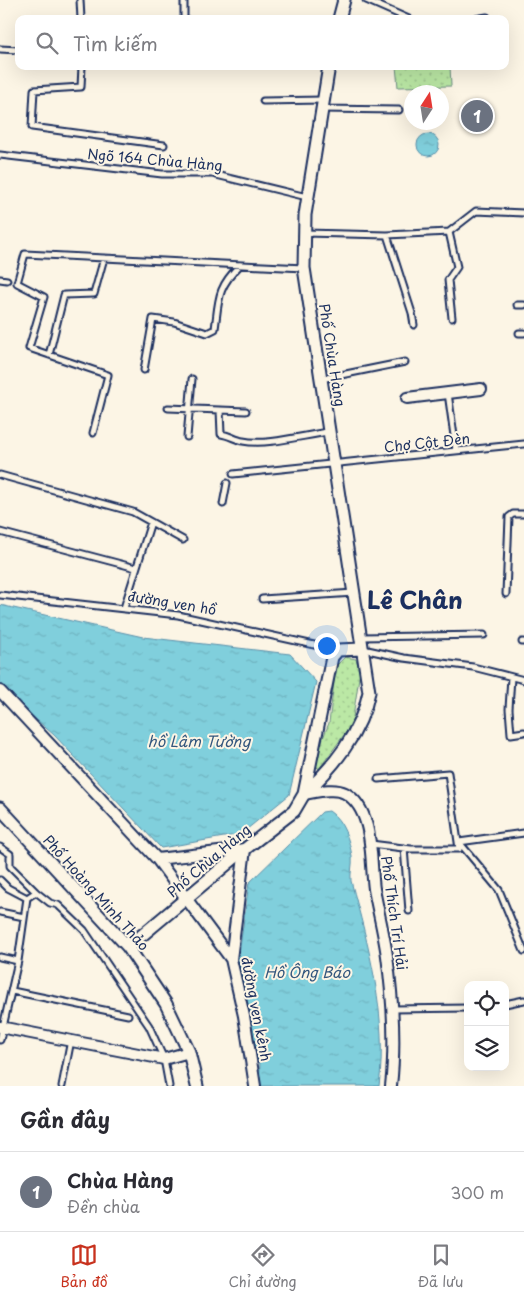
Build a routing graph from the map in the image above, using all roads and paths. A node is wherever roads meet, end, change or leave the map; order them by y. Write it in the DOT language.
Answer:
graph roads {
  1 [pos="80,0"];
  2 [pos="184,0"];
  3 [pos="344,0"];
  4 [pos="366,0"];
  5 [pos="81,15"];
  6 [pos="184,15"];
  7 [pos="340,15"];
  8 [pos="400,15"];
  9 [pos="0,49"];
  10 [pos="15,50"];
  11 [pos="82,70"];
  12 [pos="328,70"];
  13 [pos="263,101"];
  14 [pos="322,104"];
  15 [pos="399,110"];
  16 [pos="164,145"];
  17 [pos="0,155"];
  18 [pos="307,197"];
  19 [pos="524,213"];
  20 [pos="449,232"];
  21 [pos="306,233"];
  22 [pos="387,235"];
  23 [pos="104,258"];
  24 [pos="240,265"];
  25 [pos="304,268"];
  26 [pos="0,279"];
  27 [pos="7,280"];
  28 [pos="517,305"];
  29 [pos="524,305"];
  30 [pos="452,318"];
  31 [pos="414,325"];
  32 [pos="50,355"];
  33 [pos="406,362"];
  34 [pos="144,370"];
  35 [pos="321,378"];
  36 [pos="192,379"];
  37 [pos="481,389"];
  38 [pos="448,393"];
  39 [pos="407,398"];
  40 [pos="168,408"];
  41 [pos="190,410"];
  42 [pos="220,410"];
  43 [pos="246,411"];
  44 [pos="329,431"];
  45 [pos="92,433"];
  46 [pos="187,437"];
  47 [pos="524,444"];
  48 [pos="456,450"];
  49 [pos="332,465"];
  50 [pos="233,474"];
  51 [pos="0,475"];
  52 [pos="227,484"];
  53 [pos="223,504"];
  54 [pos="524,514"];
  55 [pos="151,522"];
  56 [pos="0,532"];
  57 [pos="183,540"];
  58 [pos="136,568"];
  59 [pos="354,593"];
  60 [pos="0,594"];
  61 [pos="506,594"];
  62 [pos="262,599"];
  63 [pos="124,608"];
  64 [pos="484,634"];
  65 [pos="362,643"];
  66 [pos="338,650"];
  67 [pos="511,677"];
  68 [pos="524,680"];
  69 [pos="0,691"];
  70 [pos="524,732"];
  71 [pos="378,779"];
  72 [pos="304,794"];
  73 [pos="0,808"];
  74 [pos="524,833"];
  75 [pos="459,842"];
  76 [pos="371,844"];
  77 [pos="0,847"];
  78 [pos="404,848"];
  79 [pos="245,849"];
  80 [pos="157,859"];
  81 [pos="0,880"];
  82 [pos="36,892"];
  83 [pos="27,898"];
  84 [pos="188,899"];
  85 [pos="409,911"];
  86 [pos="0,912"];
  87 [pos="24,917"];
  88 [pos="128,947"];
  89 [pos="524,951"];
  90 [pos="0,958"];
  91 [pos="231,960"];
  92 [pos="18,961"];
  93 [pos="12,991"];
  94 [pos="524,1000"];
  95 [pos="509,1003"];
  96 [pos="464,1008"];
  97 [pos="393,1009"];
  98 [pos="128,1015"];
  99 [pos="2,1028"];
  100 [pos="0,1040"];
  101 [pos="71,1040"];
  102 [pos="189,1052"];
  103 [pos="164,1059"];
  104 [pos="62,1086"];
  105 [pos="169,1086"];
  106 [pos="197,1086"];
  107 [pos="254,1086"];
  108 [pos="392,1086"];
  1 -- 5 [label="lane"];
  2 -- 6 [label="lane"];
  3 -- 7 [label="street"];
  4 -- 8 [label="lane"];
  9 -- 10 [label="lane"];
  11 -- 16 [label="lane"];
  12 -- 14 [label="street, Phố Chùa Hàng"];
  13 -- 14 [label="lane"];
  14 -- 15 [label="lane"];
  14 -- 18 [label="street, Phố Chùa Hàng"];
  17 -- 18 [label="lane, Ngõ 164 Chùa Hàng"];
  18 -- 21 [label="street, Phố Chùa Hàng"];
  19 -- 20 [label="lane"];
  20 -- 22 [label="lane"];
  20 -- 30 [label="lane"];
  21 -- 22 [label="lane"];
  21 -- 25 [label="street, Phố Chùa Hàng"];
  22 -- 31 [label="lane"];
  23 -- 24 [label="lane"];
  23 -- 32 [label="lane"];
  23 -- 32 [label="lane"];
  24 -- 25 [label="lane"];
  24 -- 34 [label="lane"];
  25 -- 35 [label="street, Phố Chùa Hàng"];
  26 -- 27 [label="lane"];
  28 -- 29 [label="lane"];
  32 -- 45 [label="lane"];
  33 -- 35 [label="lane"];
  35 -- 44 [label="street, Phố Chùa Hàng"];
  36 -- 41 [label="lane"];
  37 -- 38 [label="street"];
  38 -- 39 [label="street"];
  38 -- 48 [label="lane"];
  40 -- 41 [label="lane"];
  41 -- 42 [label="lane"];
  41 -- 46 [label="lane"];
  42 -- 43 [label="lane"];
  42 -- 44 [label="lane"];
  44 -- 49 [label="street, Phố Chùa Hàng"];
  47 -- 48 [label="lane, Chợ Cột Đèn"];
  48 -- 49 [label="lane, Chợ Cột Đèn"];
  49 -- 50 [label="lane, Chợ Cột Đèn"];
  49 -- 59 [label="street, Phố Chùa Hàng"];
  51 -- 55 [label="lane"];
  52 -- 53 [label="lane"];
  54 -- 61 [label="lane"];
  55 -- 57 [label="lane"];
  55 -- 58 [label="lane"];
  56 -- 58 [label="lane"];
  58 -- 63 [label="lane"];
  59 -- 62 [label="lane"];
  59 -- 65 [label="street, Phố Chùa Hàng"];
  60 -- 63 [label="lane, đường ven hồ"];
  63 -- 66 [label="lane, đường ven hồ"];
  64 -- 65 [label="lane"];
  65 -- 66 [label="street"];
  65 -- 67 [label="lane"];
  65 -- 72 [label="street, Phố Chùa Hàng"];
  66 -- 72 [label="street, Phố Chùa Hàng"];
  67 -- 68 [label="lane"];
  67 -- 70 [label="lane"];
  69 -- 80 [label="street"];
  71 -- 75 [label="lane"];
  72 -- 76 [label="street, Phố Thích Trí Hải"];
  72 -- 79 [label="street, Phố Chùa Hàng"];
  73 -- 88 [label="street, Phố Hoàng Minh Thảo"];
  74 -- 75 [label="lane"];
  75 -- 78 [label="lane"];
  75 -- 89 [label="lane"];
  76 -- 78 [label="lane"];
  76 -- 97 [label="street, Phố Thích Trí Hải"];
  77 -- 82 [label="lane"];
  78 -- 85 [label="lane"];
  79 -- 80 [label="street"];
  79 -- 84 [label="street, Phố Chùa Hàng"];
  79 -- 91 [label="street, đường ven kênh"];
  80 -- 84 [label="street"];
  81 -- 83 [label="lane"];
  82 -- 83 [label="lane"];
  82 -- 103 [label="lane"];
  83 -- 87 [label="lane"];
  84 -- 88 [label="street, Phố Chùa Hàng"];
  84 -- 91 [label="street"];
  86 -- 87 [label="lane"];
  87 -- 92 [label="lane"];
  88 -- 102 [label="street, Phố Hoàng Minh Thảo"];
  90 -- 92 [label="lane"];
  91 -- 107 [label="street, đường ven kênh"];
  92 -- 93 [label="lane"];
  93 -- 98 [label="lane"];
  93 -- 99 [label="lane"];
  94 -- 95 [label="lane"];
  96 -- 97 [label="lane"];
  97 -- 108 [label="street, Phố Thích Trí Hải"];
  99 -- 100 [label="lane"];
  99 -- 101 [label="street"];
  101 -- 103 [label="street"];
  101 -- 104 [label="lane"];
  102 -- 103 [label="street"];
  102 -- 106 [label="street, Phố Hoàng Minh Thảo"];
  103 -- 105 [label="lane"];
}
